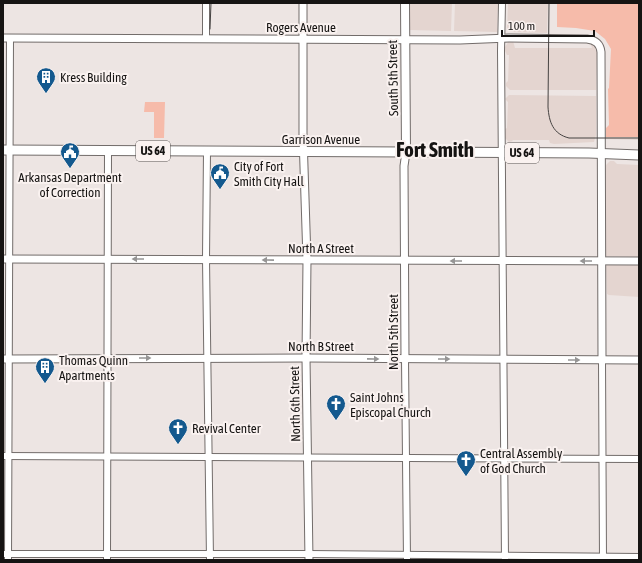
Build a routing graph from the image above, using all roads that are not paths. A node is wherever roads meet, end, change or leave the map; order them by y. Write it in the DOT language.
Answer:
graph roads {
  1 [pos="206,3"];
  2 [pos="303,3"];
  3 [pos="405,3"];
  4 [pos="502,3"];
  5 [pos="6,38"];
  6 [pos="206,38"];
  7 [pos="502,38"];
  8 [pos="303,39"];
  9 [pos="405,40"];
  10 [pos="7,150"];
  11 [pos="108,151"];
  12 [pos="207,151"];
  13 [pos="304,152"];
  14 [pos="406,152"];
  15 [pos="502,153"];
  16 [pos="601,153"];
  17 [pos="639,155"];
  18 [pos="6,259"];
  19 [pos="107,259"];
  20 [pos="206,260"];
  21 [pos="307,260"];
  22 [pos="503,260"];
  23 [pos="405,261"];
  24 [pos="602,261"];
  25 [pos="639,261"];
  26 [pos="107,358"];
  27 [pos="208,358"];
  28 [pos="306,358"];
  29 [pos="6,359"];
  30 [pos="405,359"];
  31 [pos="503,360"];
  32 [pos="602,360"];
  33 [pos="639,360"];
  34 [pos="6,456"];
  35 [pos="107,456"];
  36 [pos="209,456"];
  37 [pos="308,457"];
  38 [pos="406,457"];
  39 [pos="504,458"];
  40 [pos="602,458"];
  41 [pos="639,459"];
  42 [pos="7,556"];
  43 [pos="107,557"];
  44 [pos="210,557"];
  45 [pos="309,557"];
  46 [pos="639,557"];
  47 [pos="407,558"];
  48 [pos="505,558"];
  49 [pos="603,558"];
  1 -- 6 [label="street"];
  2 -- 8 [label="street, North 6th Street"];
  3 -- 9 [label="main road, South 5th Street"];
  4 -- 7 [label="street"];
  5 -- 6 [label="street, Rogers Avenue"];
  5 -- 10 [label="street"];
  6 -- 8 [label="street, Rogers Avenue"];
  7 -- 9 [label="street, Rogers Avenue"];
  7 -- 15 [label="street"];
  7 -- 16 [label="street, Rogers Avenue"];
  8 -- 9 [label="street, Rogers Avenue"];
  8 -- 13 [label="street, North 6th Street"];
  9 -- 14 [label="main road, South 5th Street"];
  10 -- 11 [label="main road, Garrison Avenue / US 64"];
  10 -- 18 [label="street"];
  11 -- 12 [label="main road, Garrison Avenue / US 64"];
  11 -- 19 [label="street"];
  12 -- 13 [label="main road, Garrison Avenue / US 64"];
  12 -- 20 [label="street"];
  13 -- 14 [label="main road, Garrison Avenue / US 64"];
  13 -- 21 [label="street, North 6th Street"];
  14 -- 15 [label="main road, Garrison Avenue / US 64"];
  14 -- 23 [label="street, North 5th Street"];
  15 -- 16 [label="main road, Garrison Avenue / US 64"];
  15 -- 22 [label="street"];
  16 -- 17 [label="main road, Garrison Avenue / US 64"];
  16 -- 24 [label="street"];
  18 -- 19 [label="street, North A Street"];
  18 -- 29 [label="street"];
  20 -- 19 [label="street, North A Street, one-way"];
  19 -- 26 [label="street"];
  21 -- 20 [label="street, North A Street, one-way"];
  20 -- 27 [label="street"];
  21 -- 23 [label="street, North A Street"];
  21 -- 28 [label="street, North 6th Street"];
  22 -- 23 [label="street, North A Street, one-way"];
  24 -- 22 [label="street, North A Street, one-way"];
  22 -- 31 [label="street"];
  23 -- 30 [label="street, North 5th Street"];
  24 -- 25 [label="street, North A Street"];
  24 -- 32 [label="street"];
  26 -- 27 [label="street, North B Street, one-way"];
  26 -- 29 [label="street, North B Street"];
  26 -- 35 [label="street"];
  27 -- 28 [label="street, North B Street"];
  27 -- 36 [label="street"];
  28 -- 30 [label="street, North B Street, one-way"];
  28 -- 37 [label="street, North 6th Street"];
  29 -- 34 [label="street"];
  30 -- 31 [label="street, North B Street, one-way"];
  30 -- 38 [label="street, North 5th Street"];
  31 -- 32 [label="street, North B Street, one-way"];
  31 -- 39 [label="street"];
  32 -- 33 [label="street, North B Street"];
  32 -- 40 [label="street"];
  34 -- 35 [label="street"];
  34 -- 42 [label="street"];
  35 -- 36 [label="street"];
  35 -- 43 [label="street"];
  36 -- 37 [label="street"];
  36 -- 44 [label="street"];
  37 -- 38 [label="street"];
  37 -- 45 [label="street, North 6th Street"];
  38 -- 39 [label="street"];
  38 -- 47 [label="street, North 5th Street"];
  39 -- 40 [label="street"];
  39 -- 48 [label="street"];
  40 -- 41 [label="street"];
  40 -- 49 [label="street"];
  42 -- 43 [label="street"];
  43 -- 44 [label="street"];
  44 -- 45 [label="street"];
  45 -- 47 [label="street"];
  46 -- 49 [label="street"];
  47 -- 48 [label="street"];
  48 -- 49 [label="street"];
}
